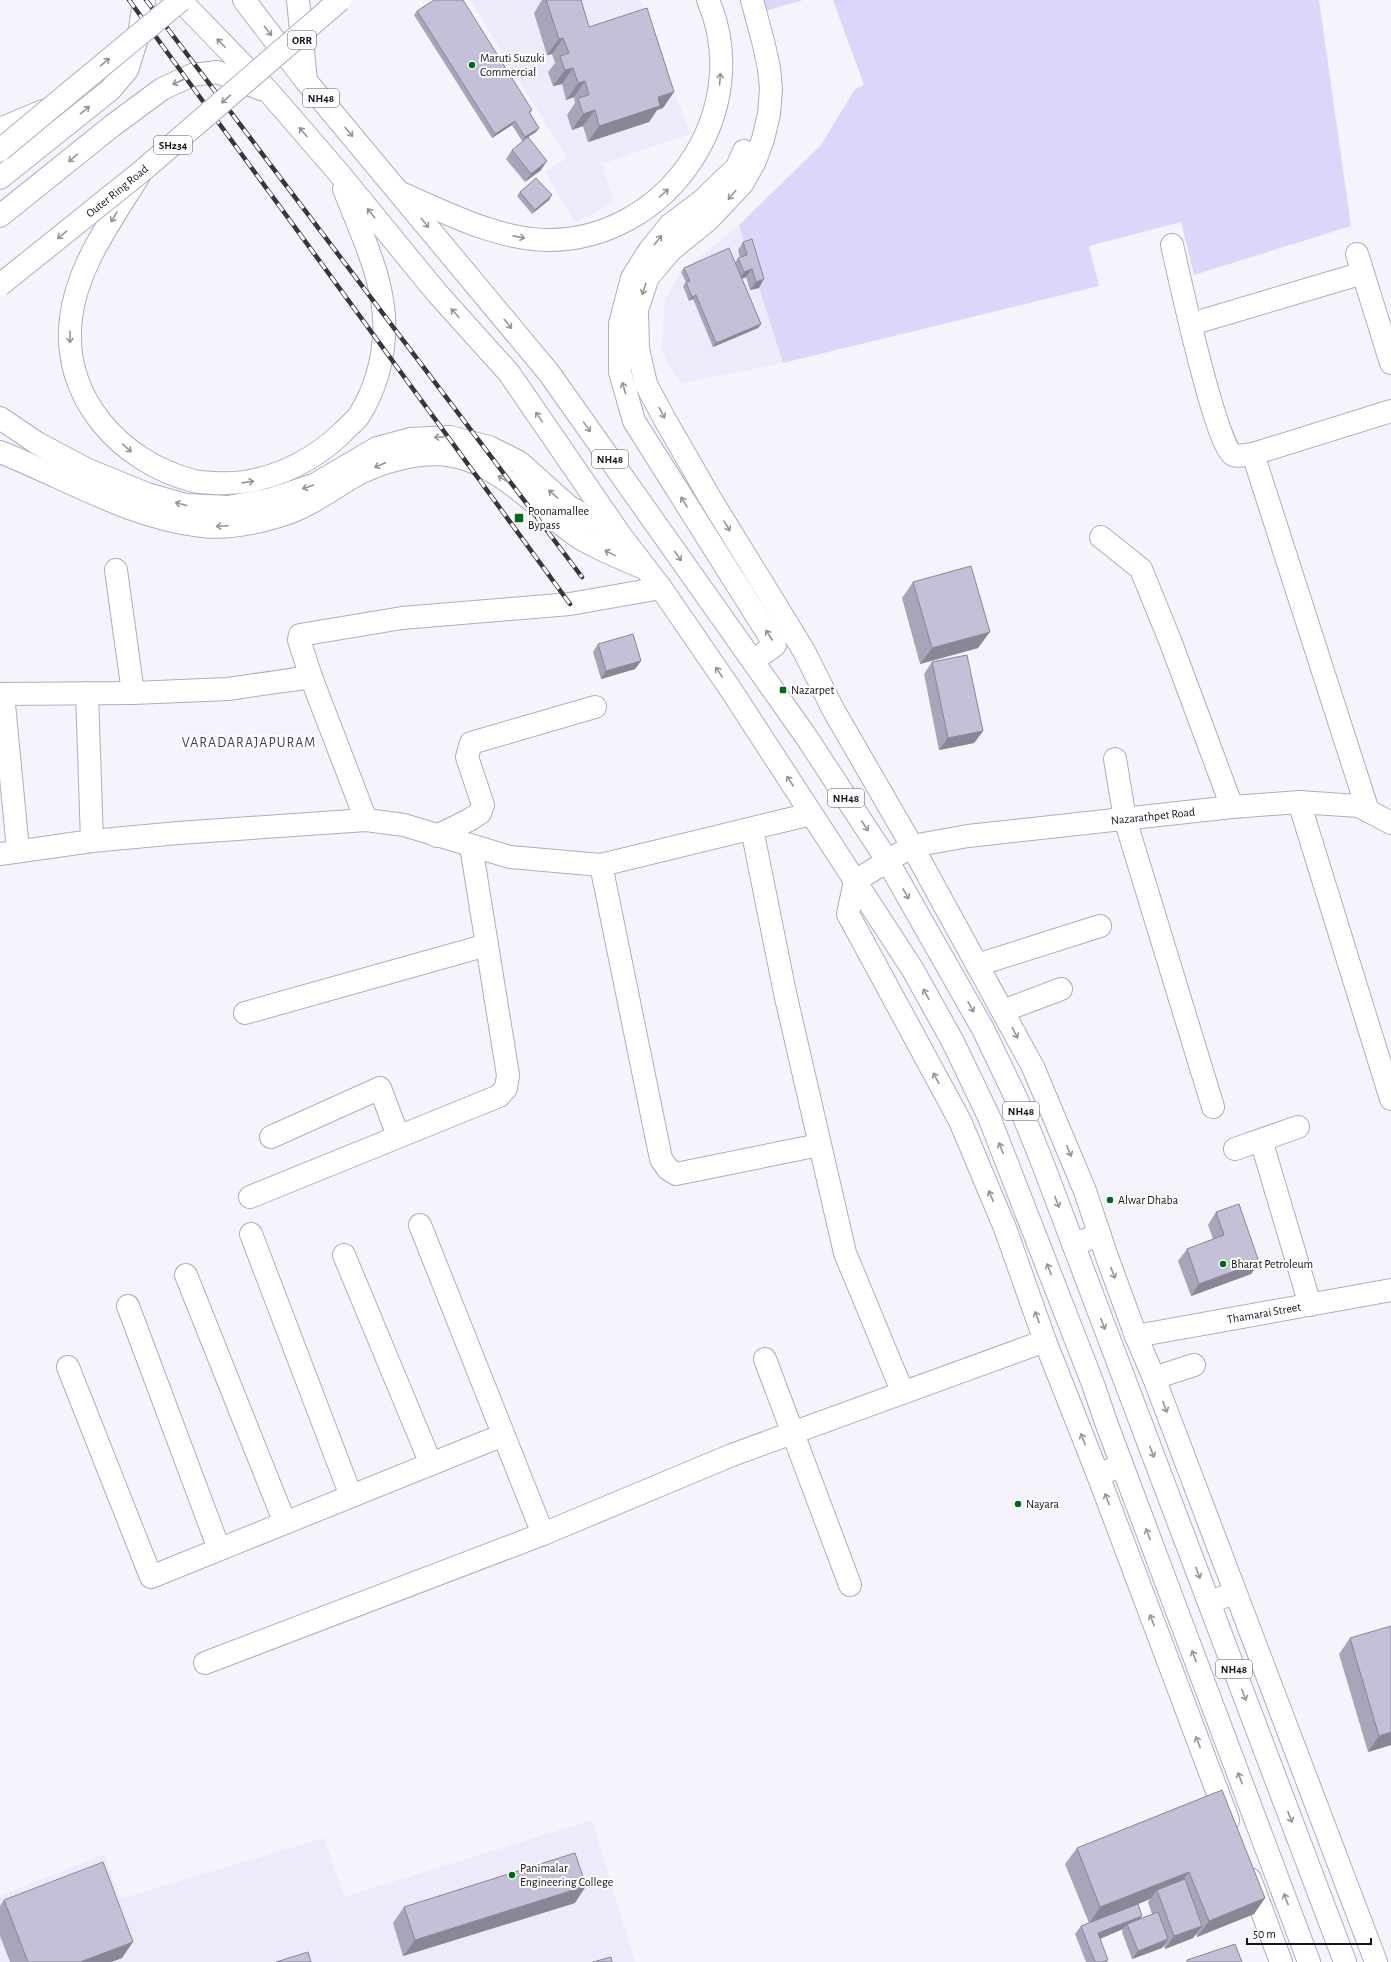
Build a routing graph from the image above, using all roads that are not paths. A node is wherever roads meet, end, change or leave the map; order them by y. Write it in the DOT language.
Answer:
graph roads {
  1 [pos="144,0"];
  2 [pos="180,0"];
  3 [pos="244,0"];
  4 [pos="298,0"];
  5 [pos="340,0"];
  6 [pos="708,0"];
  7 [pos="738,0"];
  8 [pos="752,0"];
  9 [pos="306,81"];
  10 [pos="268,92"];
  11 [pos="51,107"];
  12 [pos="0,129"];
  13 [pos="0,150"];
  14 [pos="142,171"];
  15 [pos="338,172"];
  16 [pos="0,178"];
  17 [pos="400,193"];
  18 [pos="0,216"];
  19 [pos="1172,245"];
  20 [pos="0,285"];
  21 [pos="1191,324"];
  22 [pos="1391,363"];
  23 [pos="1391,410"];
  24 [pos="0,418"];
  25 [pos="0,452"];
  26 [pos="1253,454"];
  27 [pos="621,536"];
  28 [pos="1101,537"];
  29 [pos="646,568"];
  30 [pos="116,570"];
  31 [pos="661,588"];
  32 [pos="753,661"];
  33 [pos="311,677"];
  34 [pos="87,693"];
  35 [pos="133,693"];
  36 [pos="1,694"];
  37 [pos="595,707"];
  38 [pos="1115,759"];
  39 [pos="1299,802"];
  40 [pos="1232,807"];
  41 [pos="1368,811"];
  42 [pos="811,814"];
  43 [pos="1126,819"];
  44 [pos="366,820"];
  45 [pos="1391,823"];
  46 [pos="752,829"];
  47 [pos="437,836"];
  48 [pos="92,841"];
  49 [pos="471,846"];
  50 [pos="912,846"];
  51 [pos="9,852"];
  52 [pos="887,860"];
  53 [pos="601,865"];
  54 [pos="855,881"];
  55 [pos="1100,926"];
  56 [pos="487,945"];
  57 [pos="977,965"];
  58 [pos="1061,989"];
  59 [pos="1003,1011"];
  60 [pos="245,1013"];
  61 [pos="1391,1099"];
  62 [pos="1213,1107"];
  63 [pos="1298,1128"];
  64 [pos="398,1136"];
  65 [pos="271,1137"];
  66 [pos="1260,1140"];
  67 [pos="819,1145"];
  68 [pos="1235,1149"];
  69 [pos="250,1197"];
  70 [pos="420,1225"];
  71 [pos="251,1234"];
  72 [pos="1100,1235"];
  73 [pos="1073,1244"];
  74 [pos="344,1255"];
  75 [pos="186,1275"];
  76 [pos="1391,1290"];
  77 [pos="1310,1304"];
  78 [pos="128,1306"];
  79 [pos="1136,1336"];
  80 [pos="1045,1341"];
  81 [pos="765,1359"];
  82 [pos="1194,1365"];
  83 [pos="68,1367"];
  84 [pos="1154,1378"];
  85 [pos="903,1393"];
  86 [pos="793,1433"];
  87 [pos="503,1435"];
  88 [pos="431,1464"];
  89 [pos="1122,1464"];
  90 [pos="1098,1475"];
  91 [pos="351,1496"];
  92 [pos="285,1523"];
  93 [pos="543,1534"];
  94 [pos="219,1550"];
  95 [pos="850,1585"];
  96 [pos="1235,1593"];
  97 [pos="1209,1602"];
  98 [pos="205,1662"];
  99 [pos="1234,1838"];
  100 [pos="1242,1860"];
  101 [pos="1281,1962"];
  102 [pos="1309,1962"];
  103 [pos="1345,1962"];
  104 [pos="1376,1962"];
  16 -- 1 [label="main road, one-way"];
  10 -- 2 [label="main road, NH48, one-way"];
  11 -- 2 [label="main road, one-way, bridge"];
  3 -- 9 [label="main road, NH48, one-way"];
  4 -- 9 [label="main road, ORR"];
  5 -- 14 [label="main road, Outer Ring Road / SH234, one-way, bridge"];
  17 -- 6 [label="main road, one-way"];
  32 -- 7 [label="main road, one-way"];
  8 -- 50 [label="main road, one-way"];
  9 -- 17 [label="main road, NH48, one-way"];
  15 -- 10 [label="main road, NH48, one-way"];
  10 -- 18 [label="main road, one-way"];
  11 -- 12 [label="main road"];
  11 -- 13 [label="main road, bridge"];
  14 -- 15 [label="main road, one-way"];
  14 -- 20 [label="main road, Outer Ring Road / SH234, one-way, bridge"];
  27 -- 15 [label="main road, NH48, one-way"];
  17 -- 32 [label="main road, NH48, one-way"];
  19 -- 21 [label="main road"];
  21 -- 22 [label="main road"];
  21 -- 26 [label="main road"];
  23 -- 26 [label="main road"];
  27 -- 24 [label="main road, one-way"];
  29 -- 25 [label="main road, one-way"];
  26 -- 41 [label="main road"];
  27 -- 29 [label="main road, NH48"];
  28 -- 40 [label="main road"];
  29 -- 31 [label="main road, NH48"];
  30 -- 35 [label="main road"];
  31 -- 33 [label="main road"];
  42 -- 31 [label="main road, NH48, one-way"];
  32 -- 52 [label="main road, NH48, one-way"];
  33 -- 35 [label="main road"];
  33 -- 44 [label="main road"];
  34 -- 35 [label="main road"];
  34 -- 36 [label="main road"];
  34 -- 48 [label="main road"];
  36 -- 51 [label="main road"];
  37 -- 47 [label="main road"];
  38 -- 43 [label="main road"];
  39 -- 40 [label="main road, Nazarathpet Road"];
  39 -- 41 [label="main road, Nazarathpet Road"];
  39 -- 61 [label="main road"];
  40 -- 43 [label="main road, Nazarathpet Road"];
  41 -- 45 [label="main road, Nazarathpet Road"];
  42 -- 46 [label="main road"];
  42 -- 54 [label="main road, NH48"];
  43 -- 50 [label="main road, Nazarathpet Road"];
  43 -- 62 [label="main road"];
  44 -- 47 [label="main road"];
  44 -- 48 [label="main road"];
  46 -- 53 [label="main road"];
  46 -- 67 [label="main road"];
  47 -- 49 [label="main road"];
  48 -- 51 [label="main road"];
  49 -- 53 [label="main road"];
  49 -- 56 [label="main road"];
  50 -- 52 [label="main road, Nazarathpet Road"];
  50 -- 57 [label="main road"];
  52 -- 54 [label="main road, Nazarathpet Road"];
  52 -- 73 [label="main road, NH48, one-way"];
  53 -- 67 [label="main road"];
  80 -- 54 [label="main road, one-way"];
  89 -- 54 [label="main road, NH48, one-way"];
  55 -- 57 [label="main road"];
  56 -- 60 [label="main road"];
  56 -- 64 [label="main road"];
  57 -- 59 [label="main road"];
  58 -- 59 [label="main road"];
  59 -- 72 [label="main road, one-way"];
  63 -- 66 [label="main road"];
  64 -- 65 [label="main road"];
  64 -- 69 [label="main road"];
  66 -- 68 [label="main road"];
  66 -- 77 [label="main road"];
  67 -- 85 [label="main road"];
  70 -- 87 [label="main road"];
  71 -- 91 [label="main road"];
  72 -- 73 [label="main road"];
  72 -- 79 [label="main road, one-way"];
  73 -- 97 [label="main road, NH48, one-way"];
  74 -- 88 [label="main road"];
  75 -- 92 [label="main road"];
  76 -- 77 [label="main road, Thamarai Street"];
  77 -- 79 [label="main road, Thamarai Street"];
  78 -- 94 [label="main road"];
  79 -- 84 [label="main road"];
  80 -- 85 [label="main road"];
  90 -- 80 [label="main road, one-way"];
  81 -- 86 [label="main road"];
  82 -- 84 [label="main road"];
  83 -- 94 [label="main road"];
  84 -- 96 [label="main road, one-way"];
  85 -- 86 [label="main road"];
  86 -- 93 [label="main road"];
  86 -- 95 [label="main road"];
  87 -- 88 [label="main road"];
  87 -- 93 [label="main road"];
  88 -- 91 [label="main road"];
  89 -- 90 [label="main road"];
  102 -- 89 [label="main road, NH48, one-way"];
  99 -- 90 [label="main road, one-way"];
  91 -- 92 [label="main road"];
  92 -- 94 [label="main road"];
  93 -- 98 [label="main road"];
  96 -- 97 [label="main road"];
  96 -- 104 [label="main road"];
  97 -- 103 [label="main road, NH48, one-way"];
  100 -- 101 [label="main road"];
}
